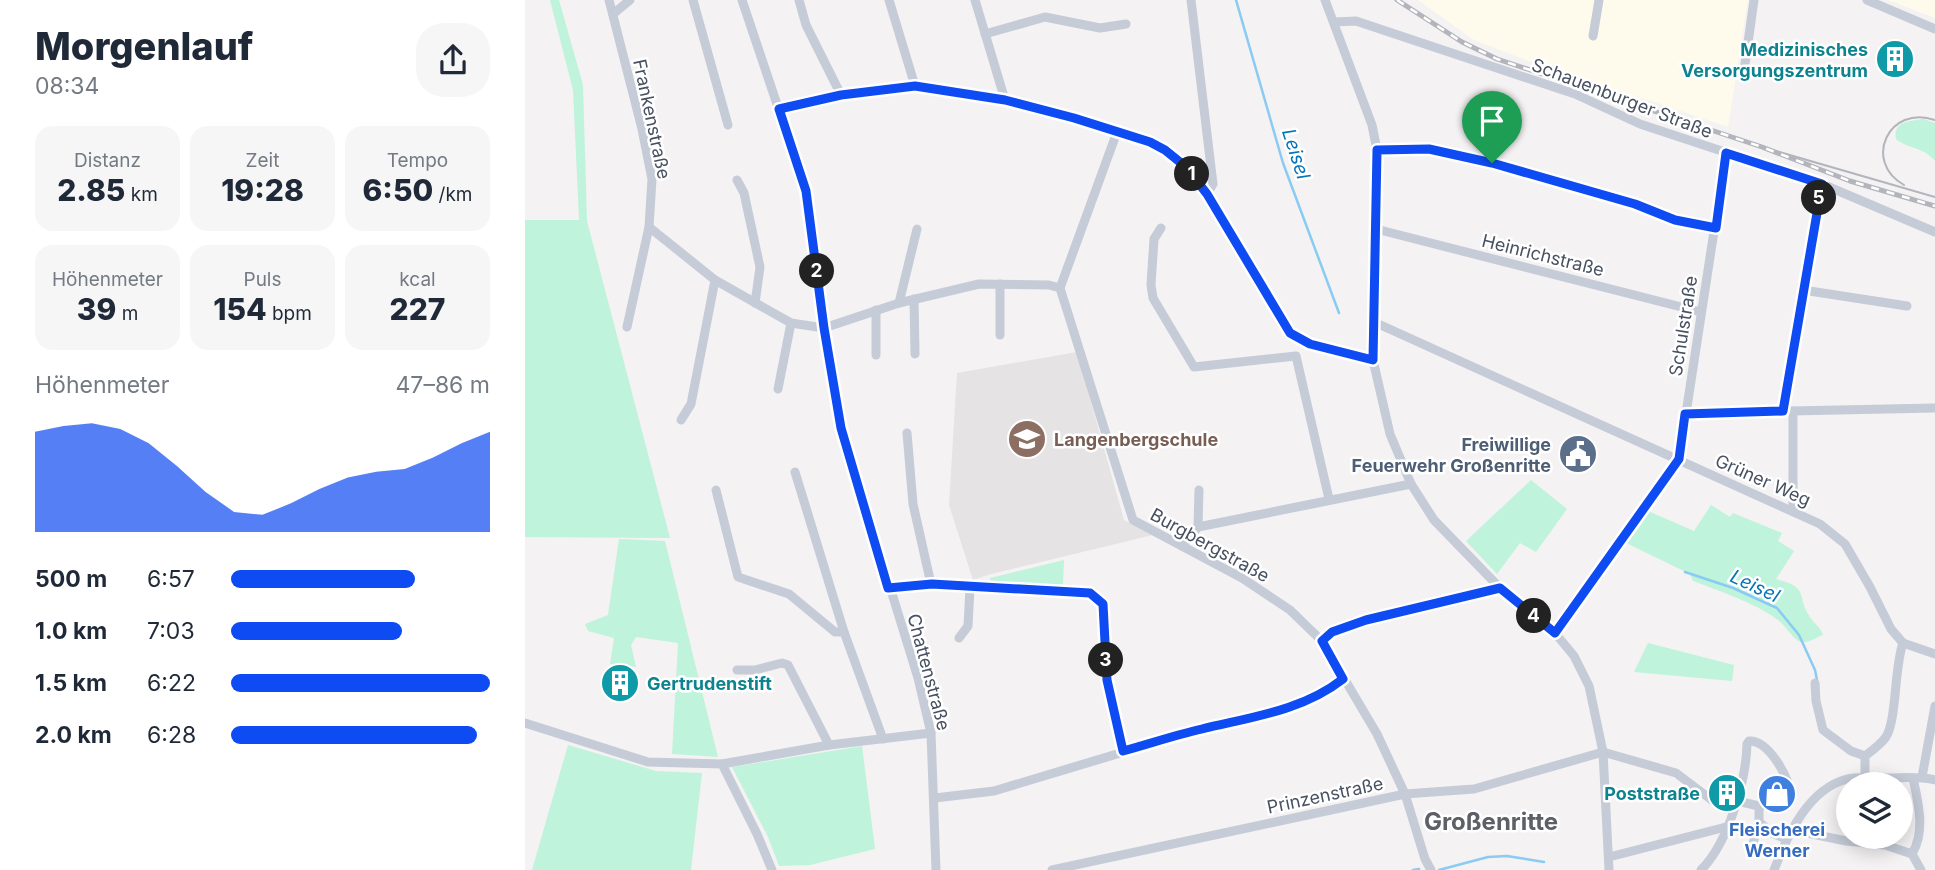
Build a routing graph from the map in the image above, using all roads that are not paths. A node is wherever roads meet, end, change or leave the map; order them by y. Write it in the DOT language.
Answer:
graph roads {
  1 [pos="609,0"];
  2 [pos="630,0"];
  3 [pos="693,0"];
  4 [pos="742,0"];
  5 [pos="799,0"];
  6 [pos="889,0"];
  7 [pos="975,0"];
  8 [pos="1191,0"];
  9 [pos="1325,0"];
  10 [pos="1599,0"];
  11 [pos="1754,0"];
  12 [pos="1867,0"];
  13 [pos="613,14"];
  14 [pos="1334,22"];
  15 [pos="1126,24"];
  16 [pos="1935,29"];
  17 [pos="985,34"];
  18 [pos="1593,36"];
  19 [pos="1743,78"];
  20 [pos="915,86"];
  21 [pos="841,95"];
  22 [pos="1005,100"];
  23 [pos="779,109"];
  24 [pos="728,125"];
  25 [pos="1117,132"];
  26 [pos="1377,150"];
  27 [pos="1726,153"];
  28 [pos="737,180"];
  29 [pos="1822,184"];
  30 [pos="1207,194"];
  31 [pos="649,227"];
  32 [pos="1161,228"];
  33 [pos="1716,228"];
  34 [pos="917,229"];
  35 [pos="1376,229"];
  36 [pos="1935,232"];
  37 [pos="715,280"];
  38 [pos="1000,284"];
  39 [pos="1060,288"];
  40 [pos="1803,290"];
  41 [pos="914,299"];
  42 [pos="755,303"];
  43 [pos="899,303"];
  44 [pos="1907,306"];
  45 [pos="876,310"];
  46 [pos="1701,312"];
  47 [pos="1374,322"];
  48 [pos="791,323"];
  49 [pos="627,327"];
  50 [pos="824,328"];
  51 [pos="1000,335"];
  52 [pos="1310,344"];
  53 [pos="915,354"];
  54 [pos="876,355"];
  55 [pos="1296,356"];
  56 [pos="1373,360"];
  57 [pos="778,389"];
  58 [pos="1935,408"];
  59 [pos="1783,411"];
  60 [pos="1793,411"];
  61 [pos="1685,414"];
  62 [pos="681,420"];
  63 [pos="907,433"];
  64 [pos="1679,459"];
  65 [pos="795,472"];
  66 [pos="1411,484"];
  67 [pos="716,490"];
  68 [pos="1199,490"];
  69 [pos="1329,499"];
  70 [pos="1793,510"];
  71 [pos="1198,527"];
  72 [pos="1182,547"];
  73 [pos="932,584"];
  74 [pos="970,587"];
  75 [pos="888,588"];
  76 [pos="1500,588"];
  77 [pos="843,632"];
  78 [pos="1555,633"];
  79 [pos="959,638"];
  80 [pos="1322,641"];
  81 [pos="1903,643"];
  82 [pos="1935,654"];
  83 [pos="737,670"];
  84 [pos="1343,679"];
  85 [pos="1815,683"];
  86 [pos="1935,706"];
  87 [pos="525,723"];
  88 [pos="931,733"];
  89 [pos="883,738"];
  90 [pos="829,745"];
  91 [pos="1123,751"];
  92 [pos="1603,752"];
  93 [pos="1865,756"];
  94 [pos="722,764"];
  95 [pos="1865,772"];
  96 [pos="1913,777"];
  97 [pos="1917,777"];
  98 [pos="1935,780"];
  99 [pos="1836,785"];
  100 [pos="1405,794"];
  101 [pos="935,798"];
  102 [pos="1737,801"];
  103 [pos="1759,806"];
  104 [pos="1759,822"];
  105 [pos="1726,827"];
  106 [pos="1793,830"];
  107 [pos="1786,839"];
  108 [pos="1752,847"];
  109 [pos="1912,854"];
  110 [pos="1609,857"];
  111 [pos="1704,867"];
  112 [pos="772,870"];
  113 [pos="936,870"];
  114 [pos="1052,870"];
  115 [pos="1431,870"];
  116 [pos="1609,870"];
  117 [pos="1774,870"];
  118 [pos="1921,870"];
  1 -- 13 [label="street, Frankenstraße"];
  2 -- 13 [label="street"];
  3 -- 24 [label="street"];
  4 -- 23 [label="street, Chattenstraße"];
  5 -- 21 [label="street"];
  6 -- 20 [label="street"];
  7 -- 17 [label="street"];
  8 -- 30 [label="street"];
  9 -- 14 [label="street"];
  10 -- 18 [label="street"];
  11 -- 19 [label="street"];
  12 -- 16 [label="street"];
  13 -- 31 [label="street, Frankenstraße"];
  14 -- 26 [label="street"];
  14 -- 27 [label="street, Schauenburger Straße"];
  15 -- 17 [label="street"];
  17 -- 22 [label="street"];
  20 -- 21 [label="street"];
  20 -- 22 [label="street"];
  21 -- 23 [label="street"];
  22 -- 25 [label="street"];
  23 -- 50 [label="street, Chattenstraße"];
  25 -- 30 [label="street"];
  25 -- 39 [label="street"];
  26 -- 33 [label="street"];
  26 -- 35 [label="street"];
  27 -- 29 [label="street, Schauenburger Straße"];
  27 -- 33 [label="street, Schulstraße"];
  28 -- 42 [label="street"];
  29 -- 36 [label="street, Schauenburger Straße"];
  29 -- 40 [label="street"];
  30 -- 52 [label="street"];
  31 -- 37 [label="street"];
  31 -- 49 [label="street, Frankenstraße"];
  32 -- 55 [label="street"];
  33 -- 46 [label="street, Schulstraße"];
  34 -- 43 [label="street"];
  35 -- 46 [label="street, Heinrichstraße"];
  35 -- 47 [label="street"];
  37 -- 42 [label="street"];
  37 -- 62 [label="street"];
  38 -- 39 [label="street"];
  38 -- 41 [label="street"];
  38 -- 51 [label="street"];
  39 -- 72 [label="street, Burgbergstraße"];
  40 -- 44 [label="street"];
  40 -- 59 [label="street"];
  41 -- 43 [label="street"];
  41 -- 53 [label="street"];
  42 -- 48 [label="street"];
  43 -- 45 [label="street"];
  45 -- 50 [label="street"];
  45 -- 54 [label="street"];
  46 -- 61 [label="street, Schulstraße"];
  47 -- 56 [label="street"];
  47 -- 64 [label="street, Grüner Weg"];
  48 -- 50 [label="street"];
  48 -- 57 [label="street"];
  50 -- 75 [label="street, Chattenstraße"];
  52 -- 55 [label="street"];
  52 -- 56 [label="street"];
  55 -- 69 [label="street"];
  56 -- 66 [label="street"];
  58 -- 60 [label="street"];
  59 -- 60 [label="street"];
  59 -- 61 [label="street"];
  60 -- 70 [label="street"];
  61 -- 64 [label="street, Schulstraße"];
  63 -- 73 [label="street"];
  64 -- 70 [label="street, Grüner Weg"];
  64 -- 78 [label="street, Schulstraße"];
  65 -- 77 [label="street"];
  66 -- 69 [label="street"];
  66 -- 76 [label="street"];
  67 -- 77 [label="street"];
  68 -- 71 [label="street"];
  69 -- 71 [label="street"];
  70 -- 81 [label="street, Grüner Weg"];
  71 -- 72 [label="street"];
  72 -- 80 [label="street, Burgbergstraße"];
  73 -- 74 [label="street"];
  73 -- 75 [label="street"];
  74 -- 79 [label="street"];
  74 -- 91 [label="street"];
  75 -- 88 [label="street, Chattenstraße"];
  76 -- 78 [label="street"];
  76 -- 80 [label="street"];
  77 -- 89 [label="street"];
  78 -- 92 [label="street"];
  80 -- 84 [label="street, Burgbergstraße"];
  81 -- 82 [label="street"];
  81 -- 93 [label="street"];
  83 -- 90 [label="street"];
  84 -- 91 [label="street"];
  84 -- 100 [label="street, Burgbergstraße"];
  85 -- 93 [label="street"];
  86 -- 97 [label="street"];
  87 -- 94 [label="street"];
  88 -- 89 [label="street"];
  88 -- 101 [label="street, Chattenstraße"];
  89 -- 90 [label="street"];
  90 -- 94 [label="street"];
  91 -- 101 [label="street"];
  92 -- 100 [label="street, Prinzenstraße"];
  92 -- 102 [label="street"];
  92 -- 110 [label="street"];
  93 -- 95 [label="street"];
  94 -- 112 [label="street"];
  96 -- 97 [label="street"];
  97 -- 98 [label="street"];
  97 -- 109 [label="street"];
  99 -- 106 [label="street"];
  100 -- 114 [label="street, Prinzenstraße"];
  100 -- 115 [label="street, Burgbergstraße"];
  101 -- 113 [label="street, Chattenstraße"];
  102 -- 103 [label="street"];
  102 -- 103 [label="street"];
  102 -- 105 [label="street"];
  103 -- 104 [label="street"];
  104 -- 107 [label="street"];
  104 -- 108 [label="street"];
  105 -- 110 [label="street"];
  105 -- 111 [label="street"];
  106 -- 107 [label="street"];
  106 -- 109 [label="street"];
  107 -- 117 [label="street"];
  109 -- 118 [label="street"];
  110 -- 116 [label="street"];
}
